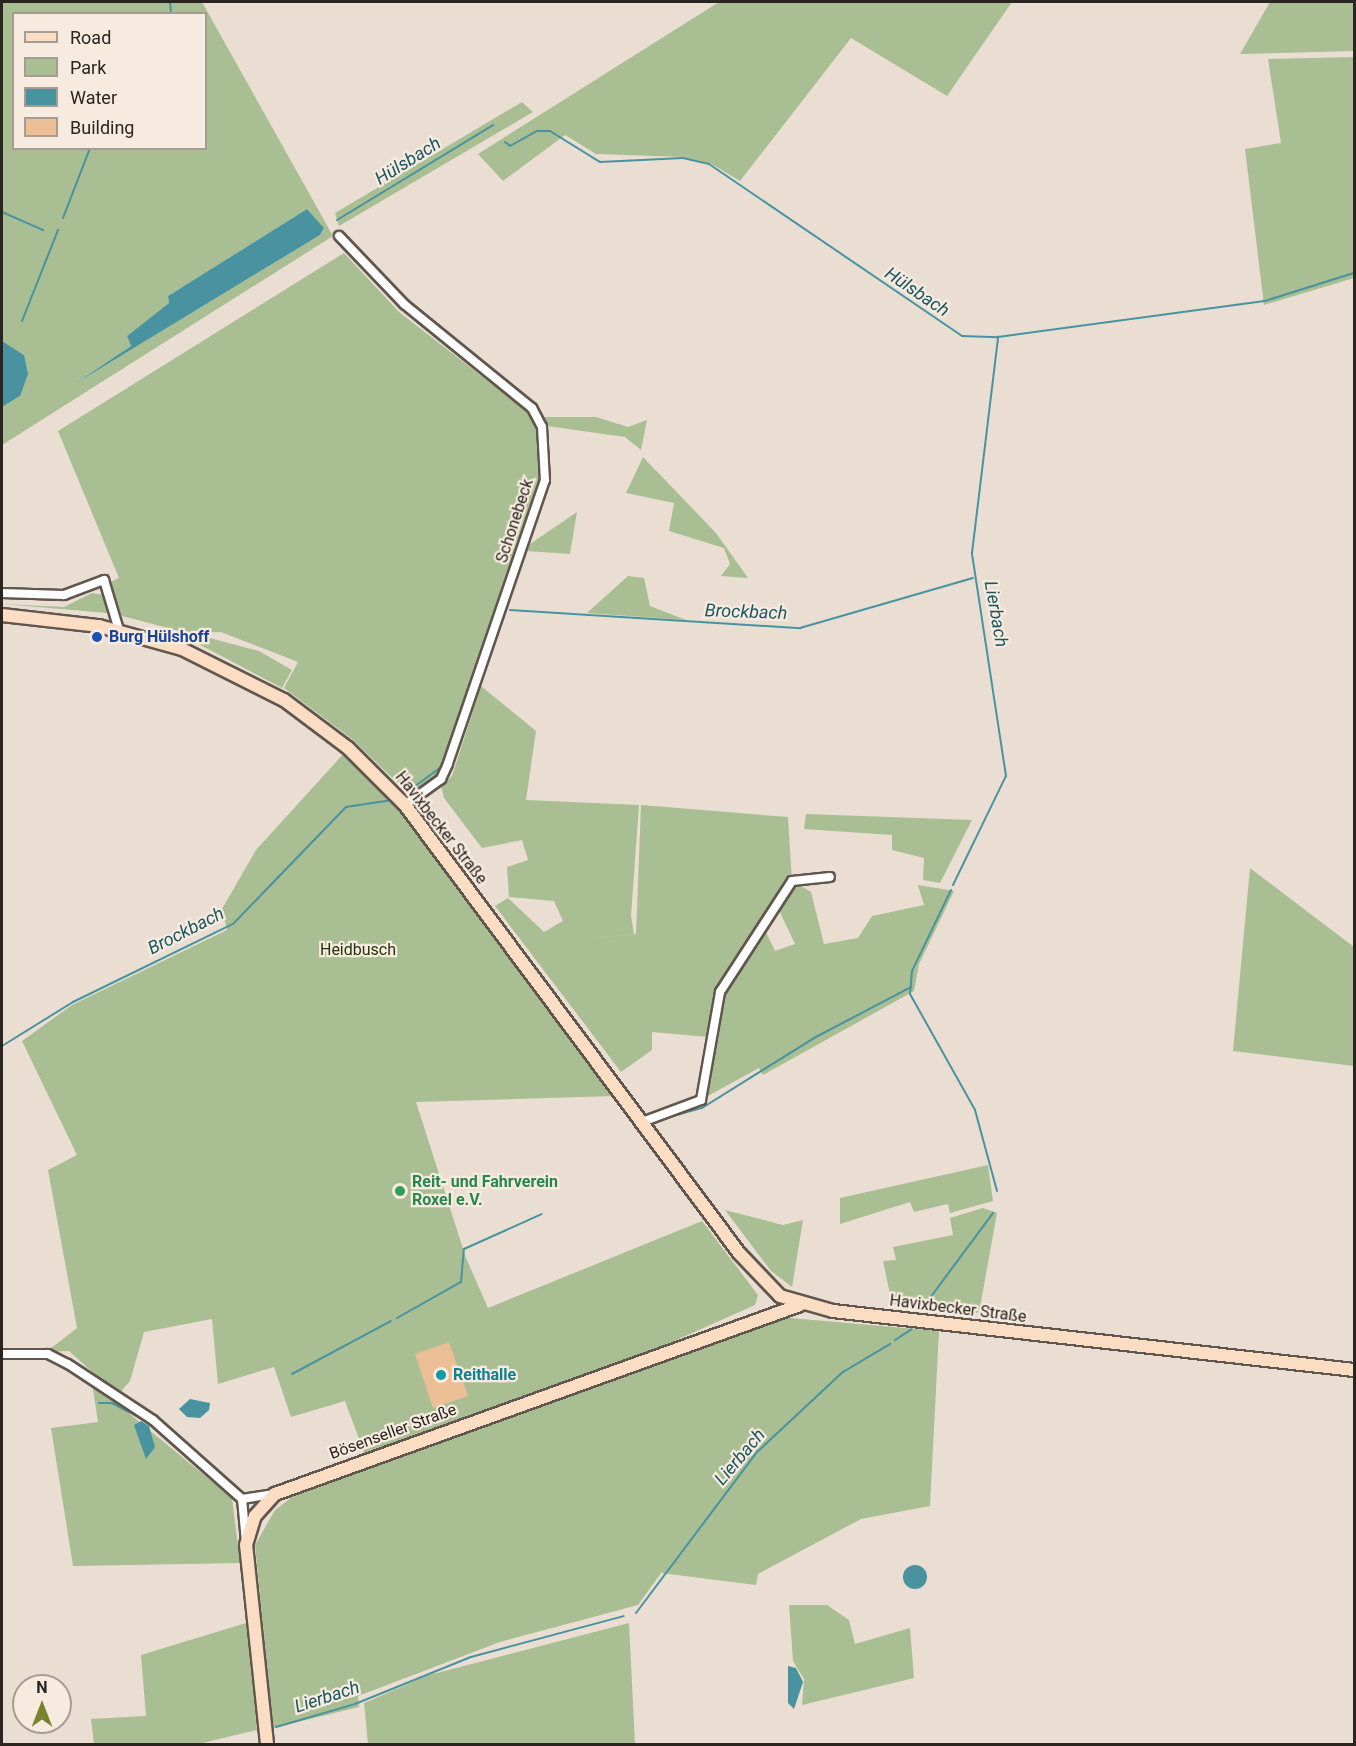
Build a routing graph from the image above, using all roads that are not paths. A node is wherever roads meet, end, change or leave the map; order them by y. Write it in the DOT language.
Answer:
graph roads {
  1 [pos="339,236"];
  2 [pos="2,593"];
  3 [pos="2,615"];
  4 [pos="119,630"];
  5 [pos="405,805"];
  6 [pos="830,877"];
  7 [pos="642,1122"];
  8 [pos="773,1291"];
  9 [pos="800,1305"];
  10 [pos="768,1316"];
  11 [pos="2,1353"];
  12 [pos="1354,1370"];
  13 [pos="275,1494"];
  14 [pos="242,1499"];
  15 [pos="246,1545"];
  16 [pos="267,1744"];
  1 -- 5 [label="street, Schonebeck"];
  2 -- 4 [label="street"];
  3 -- 4 [label="main road, Havixbecker Straße"];
  4 -- 5 [label="main road, Havixbecker Straße"];
  5 -- 7 [label="main road, Havixbecker Straße"];
  6 -- 7 [label="street"];
  7 -- 8 [label="main road, Havixbecker Straße"];
  8 -- 9 [label="main road, Havixbecker Straße"];
  8 -- 10 [label="main road"];
  9 -- 10 [label="main road, Bösenseller Straße"];
  9 -- 12 [label="main road, Havixbecker Straße"];
  10 -- 13 [label="main road, Bösenseller Straße"];
  11 -- 14 [label="street"];
  13 -- 14 [label="street"];
  13 -- 15 [label="main road, Bösenseller Straße"];
  14 -- 15 [label="street"];
  15 -- 16 [label="main road, Bösenseller Straße"];
}
